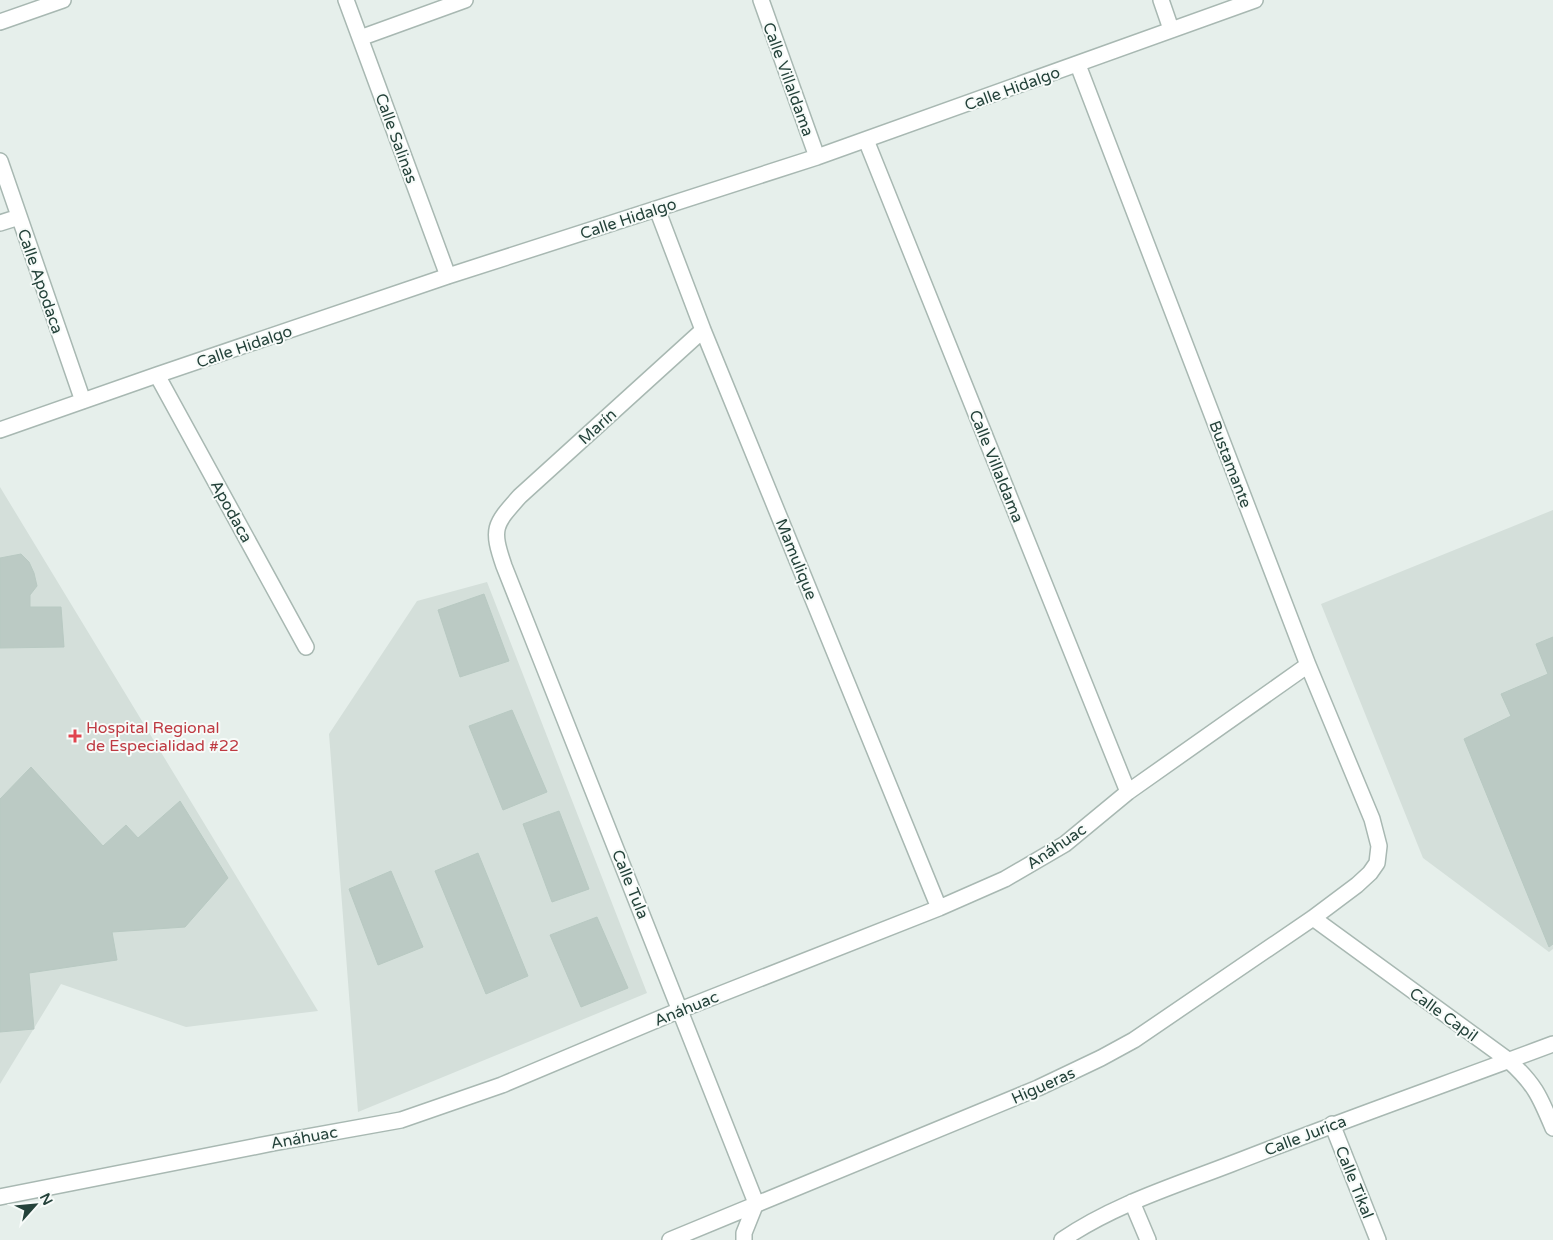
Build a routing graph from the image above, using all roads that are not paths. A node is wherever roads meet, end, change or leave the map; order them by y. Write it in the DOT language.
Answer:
graph roads {
  1 [pos="63,0"];
  2 [pos="346,0"];
  3 [pos="465,0"];
  4 [pos="761,0"];
  5 [pos="1162,0"];
  6 [pos="1255,0"];
  7 [pos="0,22"];
  8 [pos="1171,29"];
  9 [pos="360,38"];
  10 [pos="1078,65"];
  11 [pos="866,140"];
  12 [pos="817,157"];
  13 [pos="0,162"];
  14 [pos="658,209"];
  15 [pos="19,217"];
  16 [pos="0,223"];
  17 [pos="448,276"];
  18 [pos="703,330"];
  19 [pos="157,375"];
  20 [pos="83,401"];
  21 [pos="0,430"];
  22 [pos="496,527"];
  23 [pos="306,647"];
  24 [pos="1308,665"];
  25 [pos="1128,792"];
  26 [pos="1377,863"];
  27 [pos="939,908"];
  28 [pos="1313,918"];
  29 [pos="680,1010"];
  30 [pos="1553,1044"];
  31 [pos="1508,1060"];
  32 [pos="1332,1124"];
  33 [pos="1553,1128"];
  34 [pos="0,1197"];
  35 [pos="1132,1202"];
  36 [pos="756,1203"];
  37 [pos="670,1240"];
  38 [pos="744,1240"];
  39 [pos="1062,1240"];
  40 [pos="1148,1240"];
  41 [pos="1378,1240"];
  1 -- 7 [label="street"];
  2 -- 9 [label="street, Calle Salinas"];
  3 -- 9 [label="street"];
  4 -- 12 [label="street, Calle Villaldama"];
  5 -- 8 [label="street"];
  6 -- 8 [label="street, Calle Hidalgo"];
  8 -- 10 [label="street, Calle Hidalgo"];
  9 -- 17 [label="street, Calle Salinas"];
  10 -- 11 [label="street, Calle Hidalgo"];
  10 -- 24 [label="street, Bustamante"];
  11 -- 12 [label="street, Calle Hidalgo"];
  11 -- 25 [label="street, Calle Villaldama"];
  12 -- 14 [label="street, Calle Hidalgo"];
  13 -- 15 [label="street, Calle Apodaca"];
  14 -- 17 [label="street, Calle Hidalgo"];
  14 -- 18 [label="street, Mamulique"];
  15 -- 16 [label="street"];
  15 -- 20 [label="street, Calle Apodaca"];
  17 -- 19 [label="street, Calle Hidalgo"];
  18 -- 22 [label="street, Marín"];
  18 -- 27 [label="street, Mamulique"];
  19 -- 20 [label="street, Calle Hidalgo"];
  19 -- 23 [label="street, Apodaca"];
  20 -- 21 [label="street, Calle Hidalgo"];
  22 -- 29 [label="street, Calle Tula"];
  24 -- 25 [label="street, Anáhuac"];
  24 -- 26 [label="street, Bustamante"];
  25 -- 27 [label="street, Anáhuac"];
  26 -- 28 [label="street, Higueras"];
  27 -- 29 [label="street, Anáhuac"];
  28 -- 31 [label="street, Calle Capil"];
  28 -- 36 [label="street, Higueras"];
  29 -- 34 [label="street, Anáhuac"];
  29 -- 36 [label="street, Calle Tula"];
  30 -- 31 [label="street, Calle Jurica"];
  31 -- 32 [label="street, Calle Jurica"];
  31 -- 33 [label="street, Calle Capil"];
  32 -- 35 [label="street, Calle Jurica"];
  32 -- 41 [label="street, Calle Tikal"];
  35 -- 39 [label="street, Calle Jurica"];
  35 -- 40 [label="street"];
  36 -- 37 [label="street, Higueras"];
  36 -- 38 [label="street"];
}
